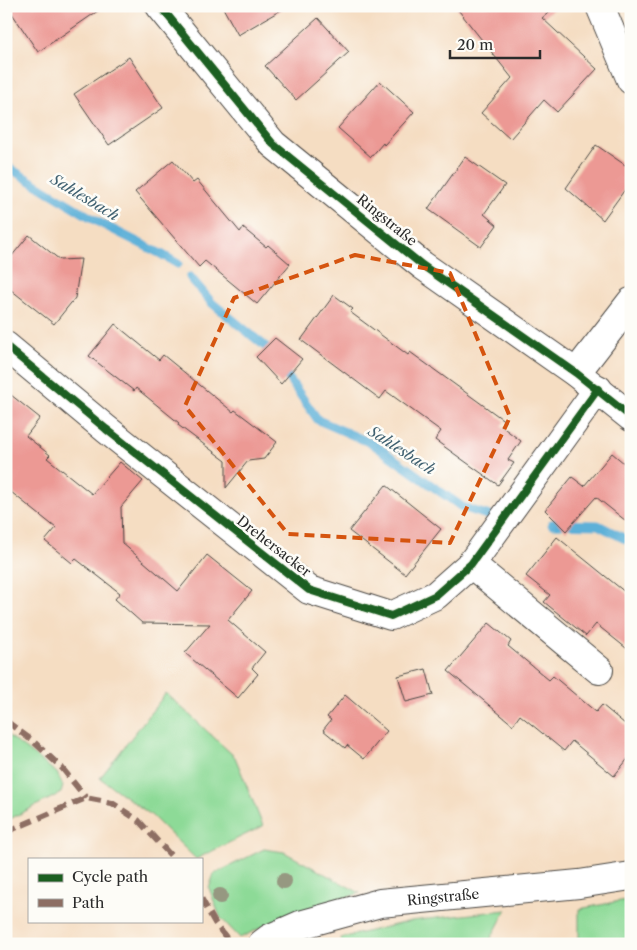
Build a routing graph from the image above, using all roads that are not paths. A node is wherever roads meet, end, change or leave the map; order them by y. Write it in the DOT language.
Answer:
graph roads {
  1 [pos="160,6"];
  2 [pos="600,6"];
  3 [pos="631,80"];
  4 [pos="631,302"];
  5 [pos="6,346"];
  6 [pos="576,373"];
  7 [pos="598,389"];
  8 [pos="631,416"];
  9 [pos="471,564"];
  10 [pos="599,670"];
  11 [pos="631,876"];
  12 [pos="262,944"];
  1 -- 6 [label="street, Ringstraße"];
  2 -- 3 [label="street"];
  4 -- 6 [label="street"];
  5 -- 9 [label="street, Drehersacker"];
  6 -- 7 [label="street, Ringstraße"];
  7 -- 8 [label="street, Ringstraße"];
  7 -- 9 [label="street, Drehersacker"];
  9 -- 10 [label="street"];
  11 -- 12 [label="street, Ringstraße"];
}
